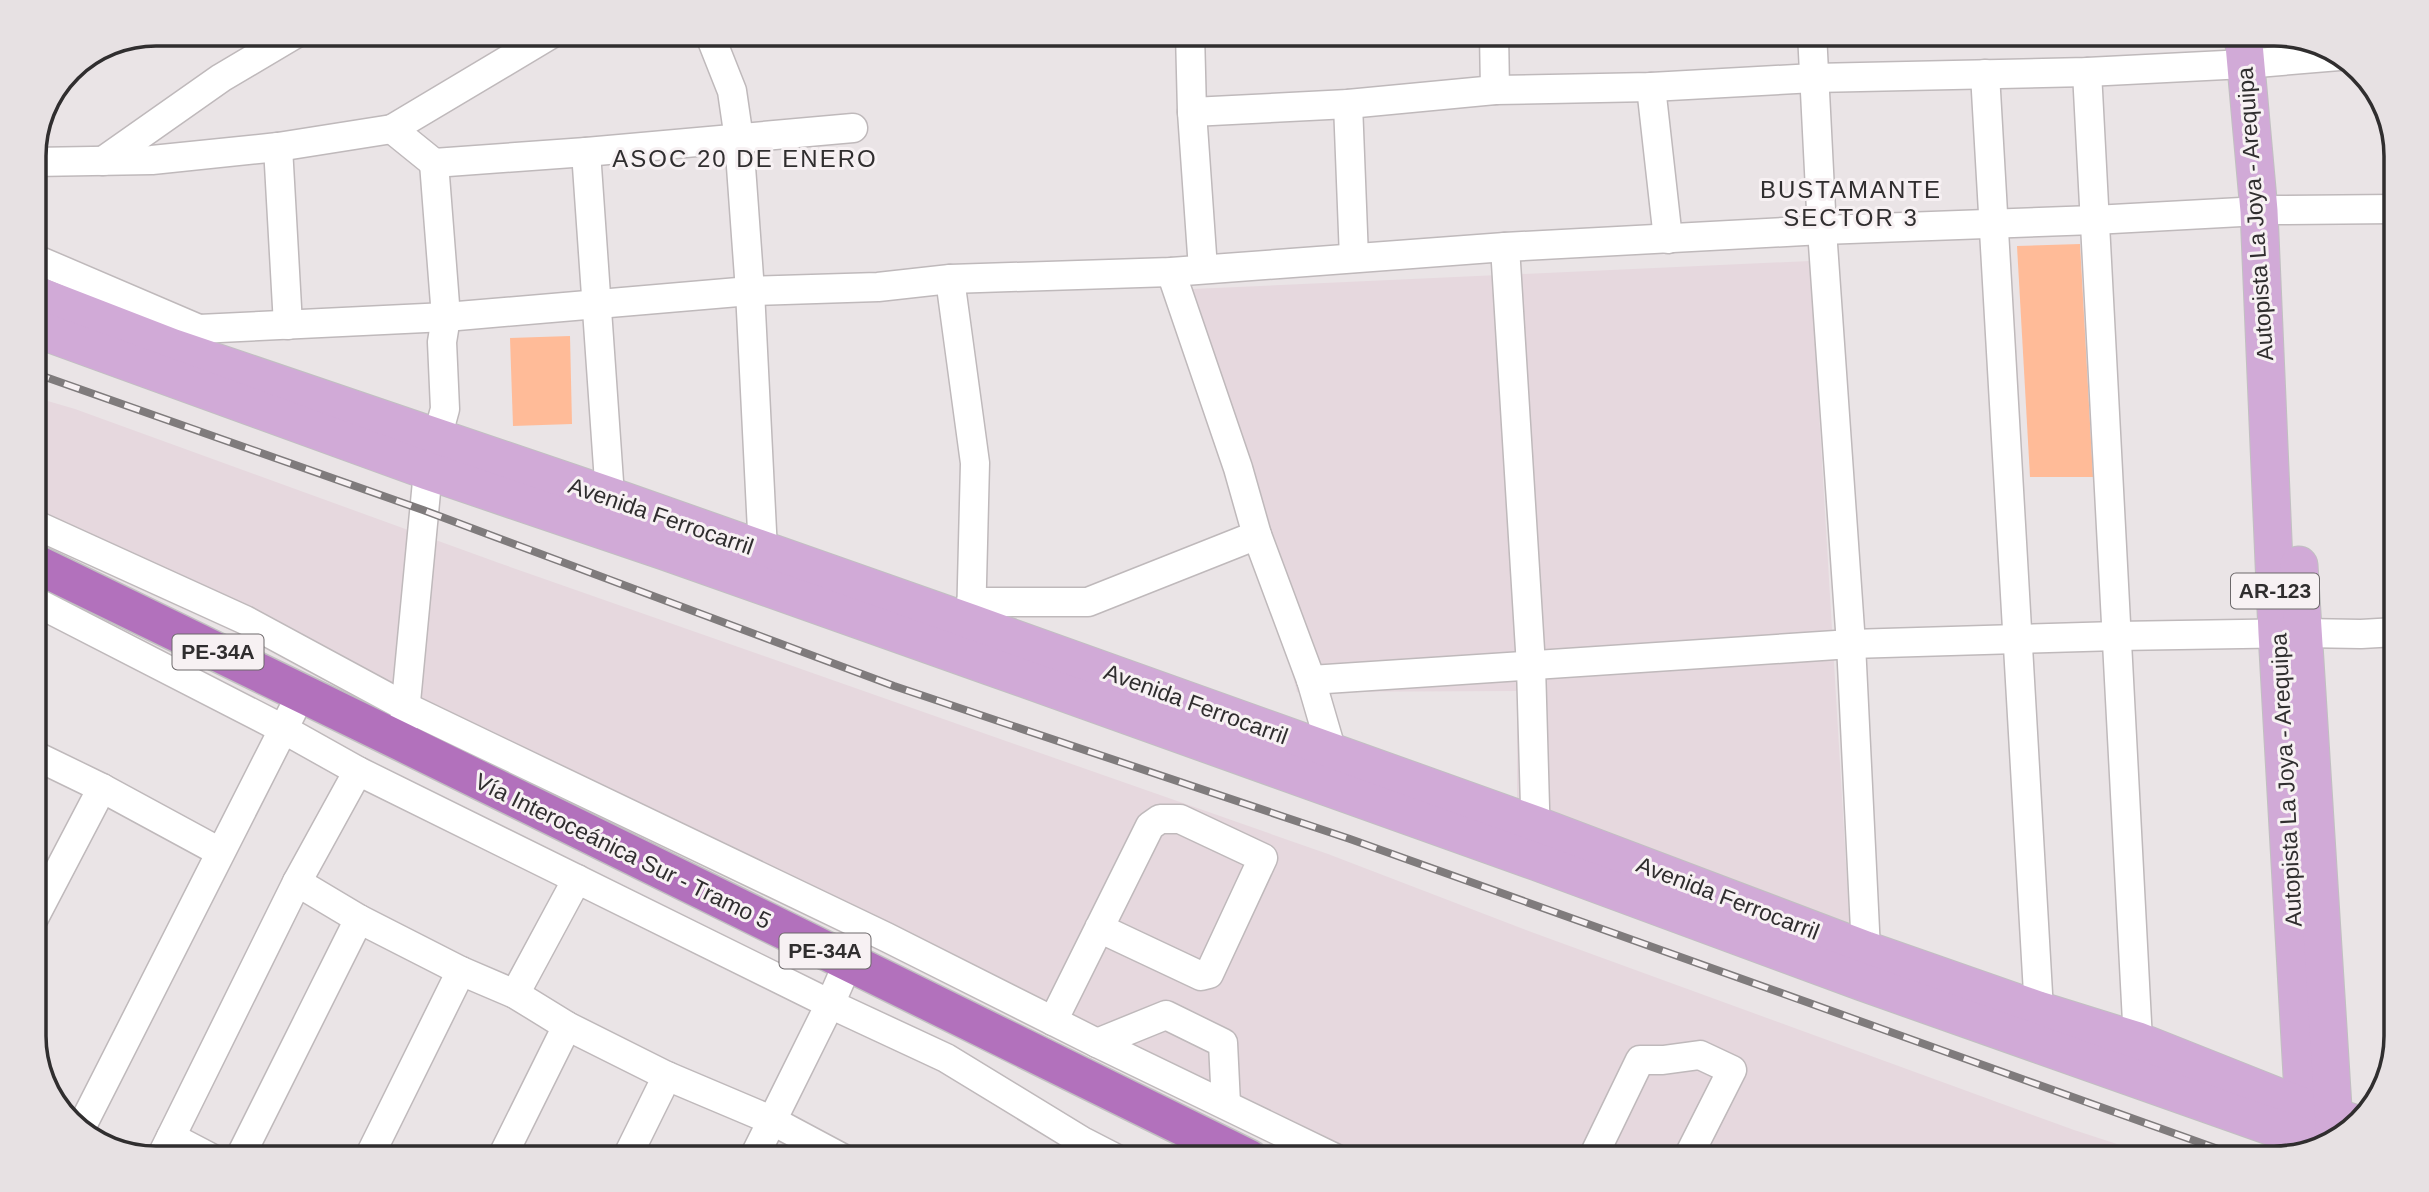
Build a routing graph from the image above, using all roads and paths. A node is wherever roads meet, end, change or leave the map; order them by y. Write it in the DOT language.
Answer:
graph roads {
  1 [pos="275,46"];
  2 [pos="531,46"];
  3 [pos="714,46"];
  4 [pos="1190,46"];
  5 [pos="1493,46"];
  6 [pos="1813,46"];
  7 [pos="2255,48"];
  8 [pos="2315,54"];
  9 [pos="2087,72"];
  10 [pos="1985,74"];
  11 [pos="1814,79"];
  12 [pos="1651,88"];
  13 [pos="1495,90"];
  14 [pos="1348,104"];
  15 [pos="1192,112"];
  16 [pos="853,128"];
  17 [pos="392,129"];
  18 [pos="739,139"];
  19 [pos="278,147"];
  20 [pos="586,152"];
  21 [pos="103,161"];
  22 [pos="46,162"];
  23 [pos="434,163"];
  24 [pos="2383,209"];
  25 [pos="2268,211"];
  26 [pos="2094,220"];
  27 [pos="1994,223"];
  28 [pos="1822,230"];
  29 [pos="1668,239"];
  30 [pos="1505,247"];
  31 [pos="1354,258"];
  32 [pos="46,266"];
  33 [pos="1203,269"];
  34 [pos="1171,272"];
  35 [pos="950,279"];
  36 [pos="750,291"];
  37 [pos="46,299"];
  38 [pos="596,305"];
  39 [pos="446,317"];
  40 [pos="288,326"];
  41 [pos="46,330"];
  42 [pos="175,350"];
  43 [pos="433,455"];
  44 [pos="610,496"];
  45 [pos="46,529"];
  46 [pos="1257,535"];
  47 [pos="763,551"];
  48 [pos="46,569"];
  49 [pos="46,607"];
  50 [pos="971,612"];
  51 [pos="2290,633"];
  52 [pos="2384,633"];
  53 [pos="2117,636"];
  54 [pos="2018,639"];
  55 [pos="1851,644"];
  56 [pos="1531,666"];
  57 [pos="1311,680"];
  58 [pos="302,693"];
  59 [pos="404,724"];
  60 [pos="284,729"];
  61 [pos="1332,752"];
  62 [pos="46,761"];
  63 [pos="358,771"];
  64 [pos="102,788"];
  65 [pos="1536,825"];
  66 [pos="220,852"];
  67 [pos="1537,862"];
  68 [pos="577,879"];
  69 [pos="297,883"];
  70 [pos="46,895"];
  71 [pos="359,919"];
  72 [pos="1099,928"];
  73 [pos="848,962"];
  74 [pos="1864,966"];
  75 [pos="461,971"];
  76 [pos="514,994"];
  77 [pos="830,1004"];
  78 [pos="1053,1021"];
  79 [pos="567,1026"];
  80 [pos="2040,1027"];
  81 [pos="1097,1042"];
  82 [pos="2134,1058"];
  83 [pos="667,1076"];
  84 [pos="1226,1104"];
  85 [pos="85,1120"];
  86 [pos="771,1121"];
  87 [pos="2323,1131"];
  88 [pos="166,1146"];
  89 [pos="246,1146"];
  90 [pos="374,1146"];
  91 [pos="507,1146"];
  92 [pos="632,1146"];
  93 [pos="759,1146"];
  94 [pos="819,1146"];
  95 [pos="1092,1146"];
  96 [pos="1223,1146"];
  97 [pos="1311,1146"];
  98 [pos="1598,1146"];
  99 [pos="1694,1146"];
  1 -- 21 [label="street"];
  2 -- 17 [label="street"];
  3 -- 18 [label="street"];
  4 -- 15 [label="street"];
  5 -- 13 [label="street"];
  6 -- 11 [label="street"];
  7 -- 8 [label="street"];
  7 -- 9 [label="street"];
  7 -- 25 [label="main road, Autopista La Joya - Arequipa / AR-123"];
  9 -- 10 [label="street"];
  9 -- 26 [label="street"];
  10 -- 11 [label="street"];
  10 -- 27 [label="street"];
  11 -- 12 [label="street"];
  11 -- 28 [label="street"];
  12 -- 13 [label="street"];
  12 -- 29 [label="street"];
  13 -- 14 [label="street"];
  14 -- 15 [label="street"];
  14 -- 31 [label="street"];
  15 -- 33 [label="street"];
  16 -- 18 [label="street"];
  17 -- 19 [label="street"];
  17 -- 23 [label="street"];
  18 -- 20 [label="street"];
  18 -- 36 [label="street"];
  19 -- 21 [label="street"];
  19 -- 40 [label="street"];
  20 -- 23 [label="street"];
  20 -- 38 [label="street"];
  21 -- 22 [label="street"];
  23 -- 39 [label="street"];
  24 -- 25 [label="street"];
  25 -- 26 [label="street"];
  25 -- 51 [label="main road, Autopista La Joya - Arequipa / AR-123"];
  26 -- 27 [label="street"];
  26 -- 53 [label="street"];
  27 -- 28 [label="street"];
  27 -- 54 [label="street"];
  28 -- 29 [label="street"];
  28 -- 55 [label="street"];
  29 -- 30 [label="street"];
  30 -- 31 [label="street"];
  30 -- 56 [label="street"];
  31 -- 33 [label="street"];
  32 -- 42 [label="street"];
  33 -- 34 [label="street"];
  34 -- 35 [label="street"];
  34 -- 46 [label="street"];
  35 -- 36 [label="street"];
  35 -- 50 [label="street"];
  36 -- 38 [label="street"];
  36 -- 47 [label="street"];
  37 -- 42 [label="main road, Avenida Ferrocarril"];
  38 -- 39 [label="street"];
  38 -- 44 [label="street"];
  39 -- 40 [label="street"];
  39 -- 43 [label="street"];
  40 -- 42 [label="street"];
  41 -- 42 [label="main road, Avenida Ferrocarril"];
  42 -- 43 [label="main road, Avenida Ferrocarril"];
  43 -- 44 [label="main road, Avenida Ferrocarril"];
  43 -- 59 [label="street"];
  43 -- 67 [label="main road, Avenida Ferrocarril"];
  44 -- 47 [label="main road, Avenida Ferrocarril"];
  45 -- 59 [label="street"];
  46 -- 50 [label="street"];
  46 -- 57 [label="street"];
  47 -- 50 [label="main road, Avenida Ferrocarril"];
  48 -- 58 [label="highway, Vía Interoceánica Sur - Tramo 5 / PE-34A"];
  49 -- 60 [label="street"];
  50 -- 61 [label="main road, Avenida Ferrocarril"];
  51 -- 52 [label="street"];
  51 -- 53 [label="street"];
  51 -- 87 [label="main road, Autopista La Joya - Arequipa / AR-123"];
  53 -- 54 [label="street"];
  53 -- 82 [label="street"];
  54 -- 55 [label="street"];
  54 -- 80 [label="street"];
  55 -- 56 [label="street"];
  55 -- 74 [label="street"];
  56 -- 57 [label="street"];
  56 -- 65 [label="street"];
  57 -- 61 [label="street"];
  58 -- 59 [label="highway, Vía Interoceánica Sur - Tramo 5 / PE-34A"];
  58 -- 60 [label="street"];
  59 -- 73 [label="highway, Vía Interoceánica Sur - Tramo 5 / PE-34A"];
  59 -- 78 [label="street"];
  60 -- 63 [label="street"];
  60 -- 66 [label="street"];
  61 -- 65 [label="main road, Avenida Ferrocarril"];
  62 -- 64 [label="street"];
  63 -- 68 [label="street"];
  63 -- 69 [label="street"];
  64 -- 66 [label="street"];
  64 -- 70 [label="street"];
  65 -- 67 [label="street"];
  65 -- 74 [label="main road, Avenida Ferrocarril"];
  66 -- 85 [label="street"];
  67 -- 74 [label="main road, Avenida Ferrocarril"];
  68 -- 76 [label="street"];
  68 -- 77 [label="street"];
  69 -- 71 [label="street"];
  69 -- 88 [label="street"];
  71 -- 75 [label="street"];
  71 -- 89 [label="street"];
  72 -- 72 [label="street"];
  72 -- 78 [label="street"];
  73 -- 77 [label="street"];
  73 -- 96 [label="highway, Vía Interoceánica Sur - Tramo 5 / PE-34A"];
  74 -- 80 [label="main road, Avenida Ferrocarril"];
  75 -- 76 [label="street"];
  75 -- 90 [label="street"];
  76 -- 79 [label="street"];
  77 -- 86 [label="street"];
  77 -- 95 [label="street"];
  78 -- 81 [label="street"];
  79 -- 83 [label="street"];
  79 -- 91 [label="street"];
  80 -- 82 [label="main road, Avenida Ferrocarril"];
  81 -- 84 [label="street"];
  81 -- 84 [label="street"];
  82 -- 87 [label="main road, Avenida Ferrocarril"];
  83 -- 86 [label="street"];
  83 -- 92 [label="street"];
  84 -- 97 [label="street"];
  86 -- 93 [label="street"];
  86 -- 94 [label="street"];
  98 -- 99 [label="street"];
}
